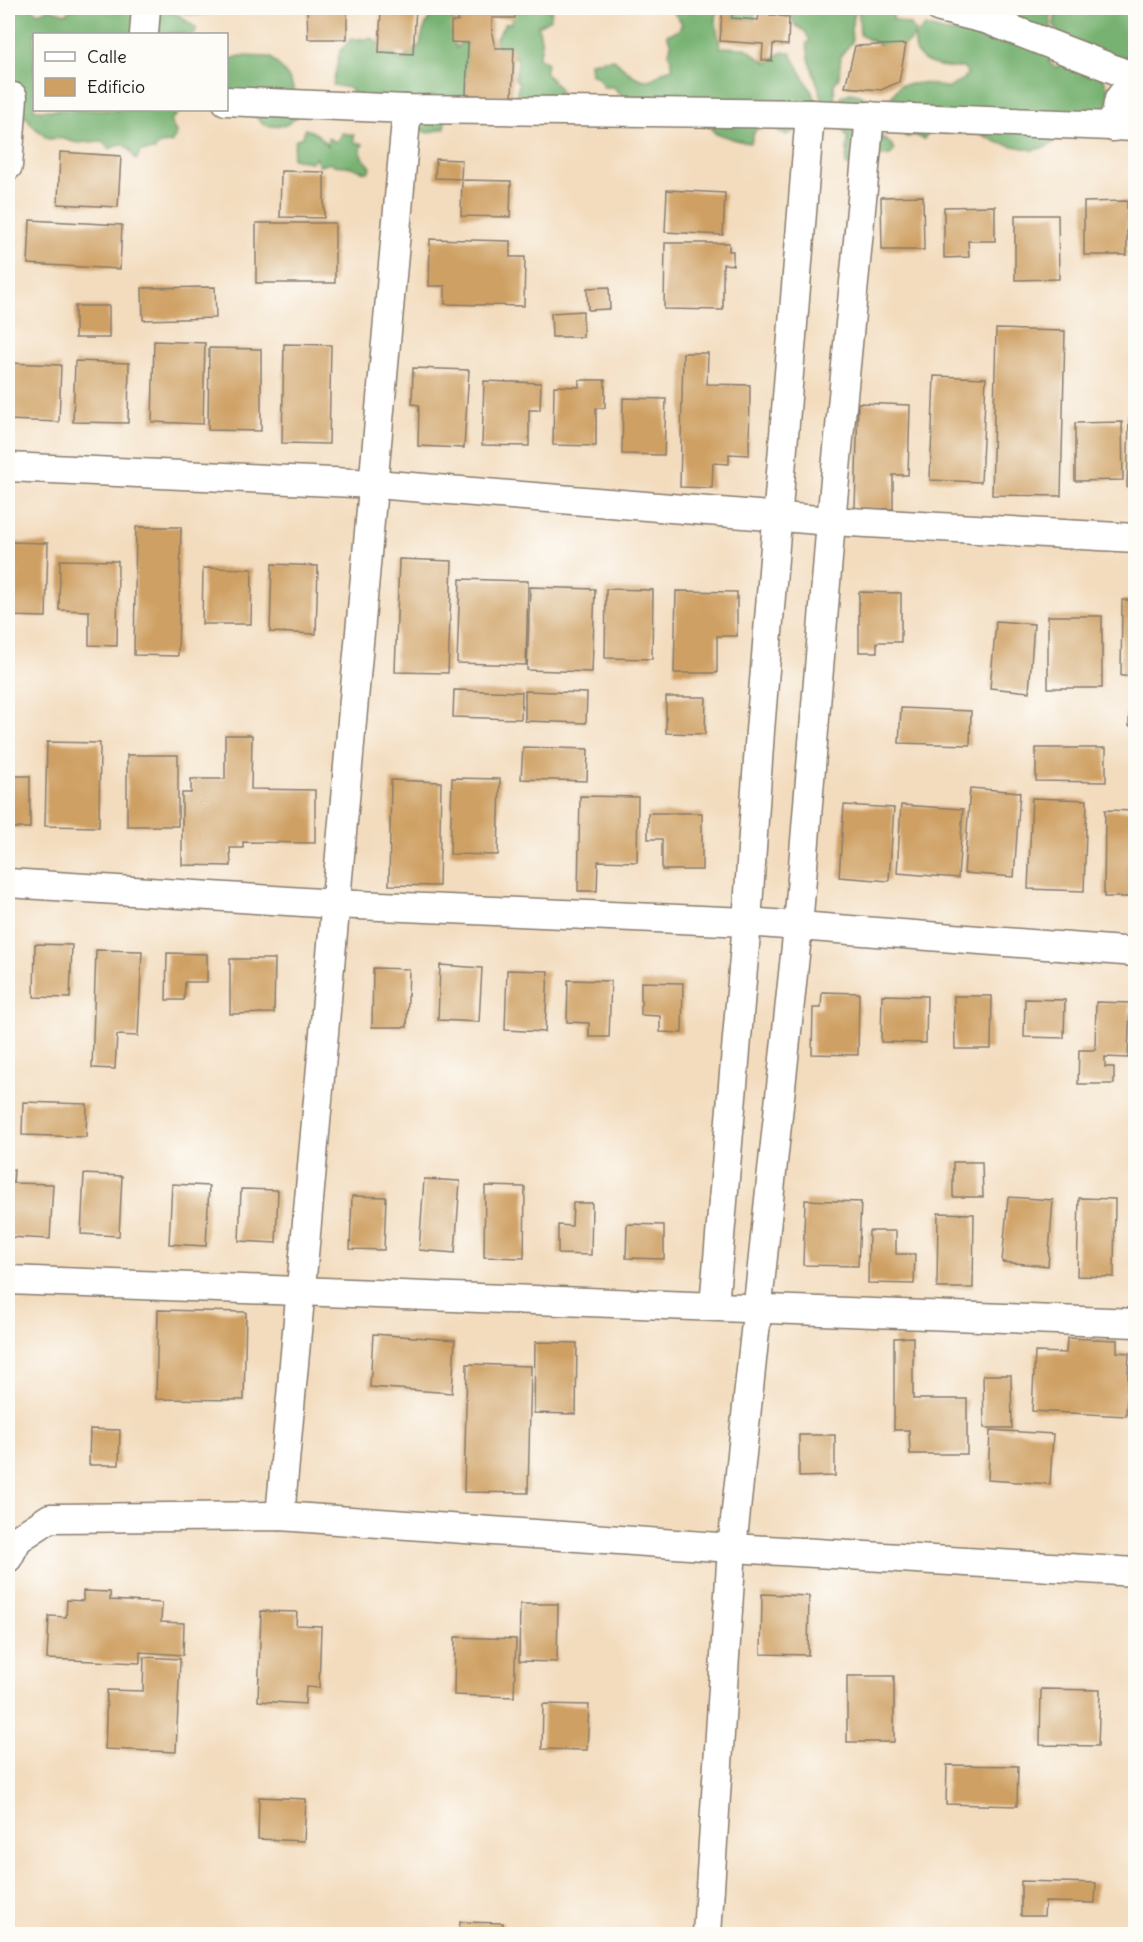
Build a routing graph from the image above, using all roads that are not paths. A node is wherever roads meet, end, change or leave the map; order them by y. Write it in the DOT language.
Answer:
graph roads {
  1 [pos="146,8"];
  2 [pos="940,8"];
  3 [pos="144,33"];
  4 [pos="1135,77"];
  5 [pos="18,97"];
  6 [pos="228,101"];
  7 [pos="407,109"];
  8 [pos="810,114"];
  9 [pos="870,116"];
  10 [pos="1124,127"];
  11 [pos="8,166"];
  12 [pos="8,467"];
  13 [pos="375,484"];
  14 [pos="778,515"];
  15 [pos="831,521"];
  16 [pos="1136,538"];
  17 [pos="8,883"];
  18 [pos="335,904"];
  19 [pos="747,922"];
  20 [pos="798,927"];
  21 [pos="1136,952"];
  22 [pos="8,1280"];
  23 [pos="300,1291"];
  24 [pos="714,1306"];
  25 [pos="758,1308"];
  26 [pos="1136,1323"];
  27 [pos="280,1516"];
  28 [pos="732,1548"];
  29 [pos="8,1558"];
  30 [pos="1136,1572"];
  31 [pos="707,1935"];
  1 -- 3 [label="street"];
  2 -- 4 [label="street"];
  4 -- 10 [label="street"];
  5 -- 11 [label="street"];
  6 -- 7 [label="street"];
  7 -- 8 [label="street"];
  7 -- 13 [label="street"];
  8 -- 9 [label="street"];
  8 -- 14 [label="street"];
  9 -- 10 [label="street"];
  9 -- 15 [label="street"];
  12 -- 13 [label="street"];
  13 -- 14 [label="street"];
  13 -- 18 [label="street"];
  14 -- 15 [label="street"];
  14 -- 19 [label="street"];
  15 -- 16 [label="street"];
  15 -- 20 [label="street"];
  17 -- 18 [label="street"];
  18 -- 19 [label="street"];
  18 -- 23 [label="street"];
  19 -- 20 [label="street"];
  19 -- 24 [label="street"];
  20 -- 21 [label="street"];
  20 -- 25 [label="street"];
  22 -- 23 [label="street"];
  23 -- 24 [label="street"];
  23 -- 27 [label="street"];
  24 -- 25 [label="street"];
  25 -- 26 [label="street"];
  25 -- 28 [label="street"];
  27 -- 28 [label="street"];
  27 -- 29 [label="street"];
  28 -- 30 [label="street"];
  28 -- 31 [label="street"];
}
